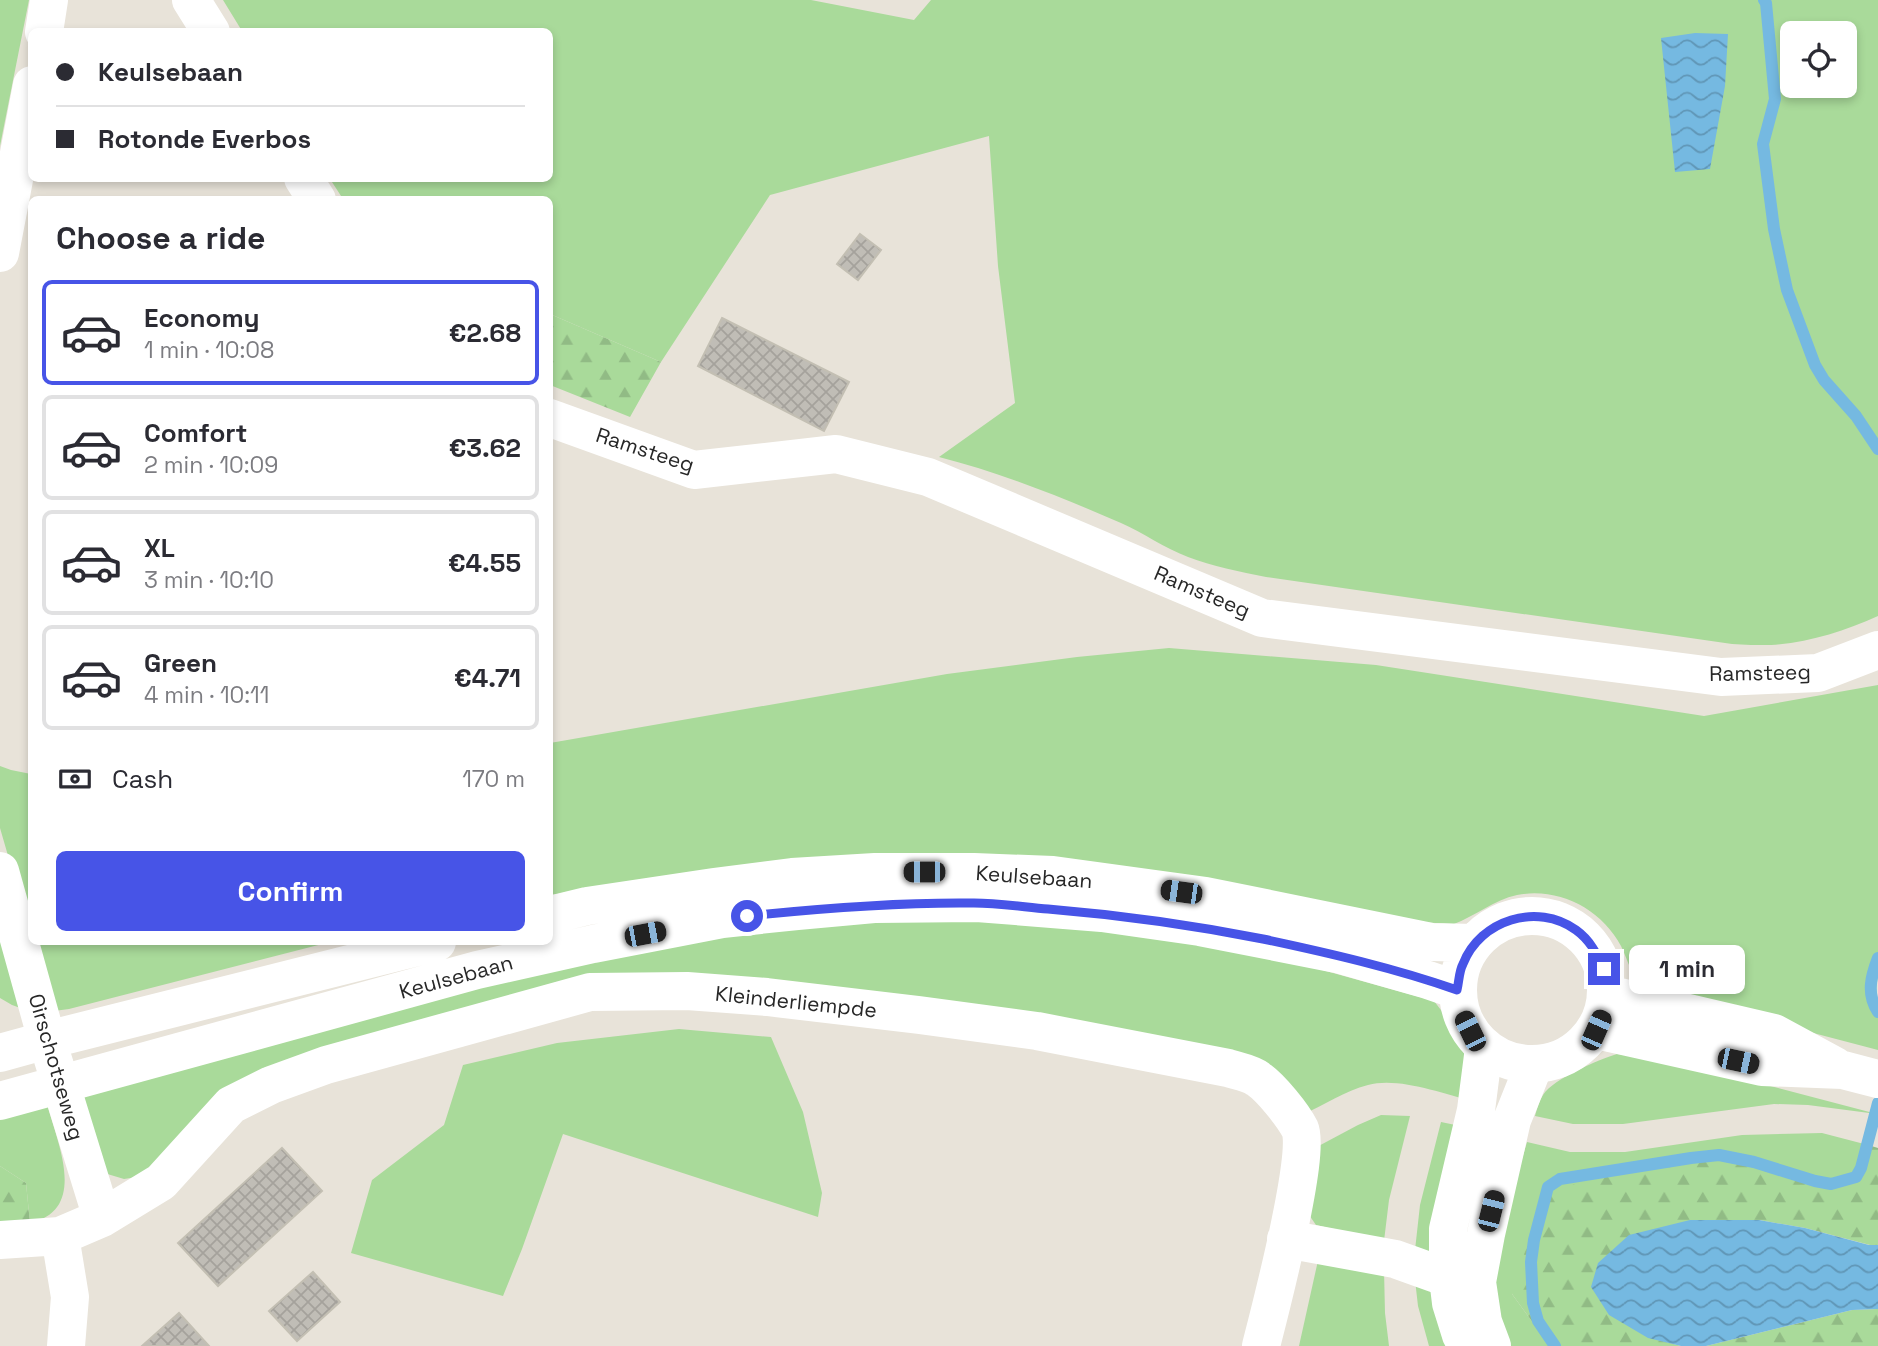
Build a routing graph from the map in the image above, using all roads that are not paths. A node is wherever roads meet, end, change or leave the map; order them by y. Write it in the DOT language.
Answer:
graph roads {
  1 [pos="50,0"];
  2 [pos="191,0"];
  3 [pos="45,28"];
  4 [pos="208,28"];
  5 [pos="28,106"];
  6 [pos="0,253"];
  7 [pos="553,419"];
  8 [pos="1878,650"];
  9 [pos="0,871"];
  10 [pos="553,914"];
  11 [pos="1474,943"];
  12 [pos="425,945"];
  13 [pos="1457,990"];
  14 [pos="1607,994"];
  15 [pos="1596,1030"];
  16 [pos="47,1040"];
  17 [pos="1484,1048"];
  18 [pos="0,1053"];
  19 [pos="1534,1065"];
  20 [pos="1861,1075"];
  21 [pos="60,1085"];
  22 [pos="0,1101"];
  23 [pos="102,1219"];
  24 [pos="60,1236"];
  25 [pos="1286,1238"];
  26 [pos="0,1240"];
  27 [pos="1462,1280"];
  28 [pos="66,1346"];
  29 [pos="1262,1346"];
  30 [pos="1467,1346"];
  31 [pos="1492,1346"];
  1 -- 3 [label="street"];
  2 -- 4 [label="street"];
  5 -- 6 [label="street"];
  7 -- 8 [label="street, Ramsteeg"];
  9 -- 16 [label="street, Oirschotseweg"];
  10 -- 11 [label="street, Keulsebaan"];
  11 -- 13 [label="street"];
  11 -- 14 [label="street"];
  12 -- 16 [label="street, Keulsebaan"];
  13 -- 17 [label="street"];
  13 -- 21 [label="street, Keulsebaan"];
  14 -- 15 [label="street"];
  14 -- 20 [label="street"];
  15 -- 19 [label="street"];
  15 -- 20 [label="street"];
  16 -- 18 [label="street, Keulsebaan"];
  16 -- 21 [label="street, Oirschotseweg"];
  17 -- 19 [label="street"];
  17 -- 27 [label="street"];
  19 -- 27 [label="street"];
  21 -- 22 [label="street, Keulsebaan"];
  21 -- 23 [label="street, Oirschotseweg"];
  23 -- 24 [label="street"];
  23 -- 25 [label="street, Kleinderliempde"];
  24 -- 26 [label="street"];
  24 -- 28 [label="street"];
  25 -- 27 [label="street"];
  25 -- 29 [label="street, Kleinderliempde"];
  27 -- 30 [label="street"];
  27 -- 31 [label="street"];
}
